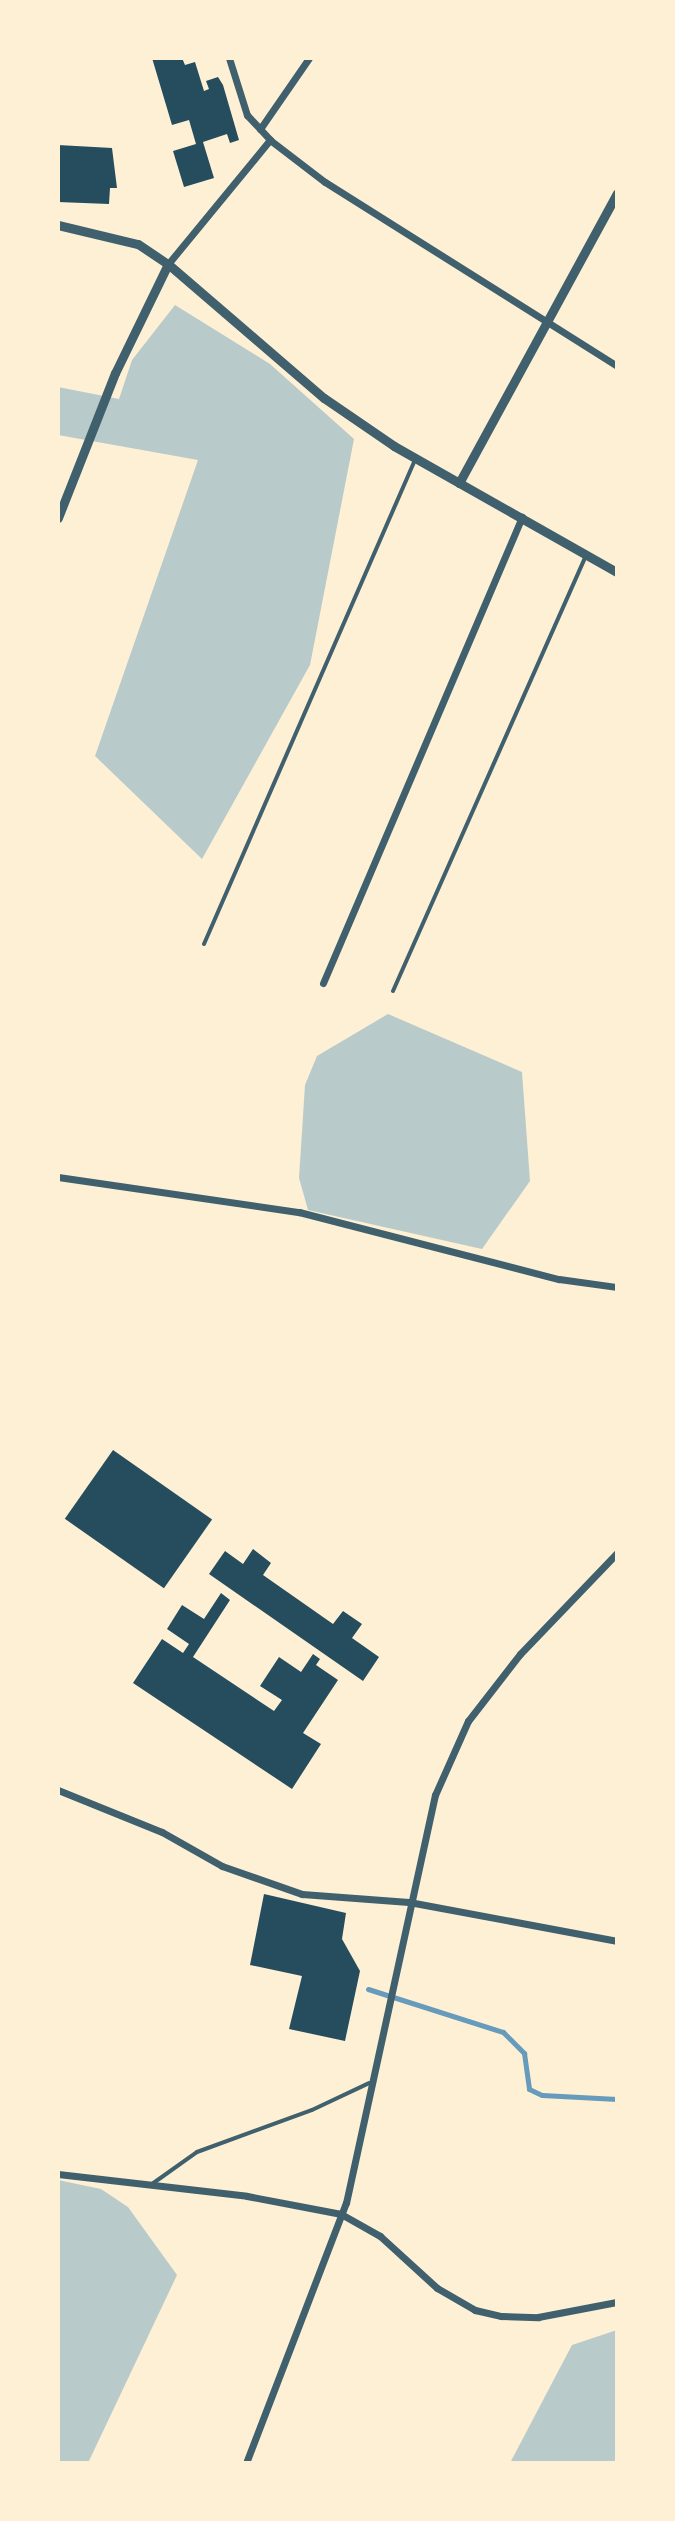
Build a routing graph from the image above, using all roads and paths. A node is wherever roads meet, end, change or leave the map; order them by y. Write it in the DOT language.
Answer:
graph roads {
  1 [pos="229,58"];
  2 [pos="309,58"];
  3 [pos="260,129"];
  4 [pos="270,140"];
  5 [pos="617,193"];
  6 [pos="58,225"];
  7 [pos="168,264"];
  8 [pos="546,322"];
  9 [pos="617,366"];
  10 [pos="416,458"];
  11 [pos="459,483"];
  12 [pos="522,517"];
  13 [pos="58,518"];
  14 [pos="587,554"];
  15 [pos="617,572"];
  16 [pos="204,944"];
  17 [pos="323,983"];
  18 [pos="393,991"];
  19 [pos="58,1177"];
  20 [pos="617,1287"];
  21 [pos="617,1553"];
  22 [pos="58,1790"];
  23 [pos="409,1902"];
  24 [pos="617,1941"];
  25 [pos="369,2083"];
  26 [pos="58,2174"];
  27 [pos="148,2187"];
  28 [pos="341,2214"];
  29 [pos="617,2302"];
  30 [pos="246,2463"];
  1 -- 3 [label="street"];
  2 -- 3 [label="street"];
  3 -- 4 [label="street"];
  4 -- 7 [label="street"];
  4 -- 8 [label="street"];
  5 -- 8 [label="street"];
  6 -- 7 [label="street"];
  7 -- 10 [label="street"];
  7 -- 13 [label="street"];
  8 -- 9 [label="street"];
  8 -- 11 [label="street"];
  10 -- 11 [label="street"];
  10 -- 16 [label="lane"];
  11 -- 12 [label="street"];
  12 -- 14 [label="street"];
  12 -- 17 [label="street"];
  14 -- 15 [label="street"];
  14 -- 18 [label="lane"];
  19 -- 20 [label="street"];
  21 -- 23 [label="street"];
  22 -- 23 [label="street"];
  23 -- 24 [label="street"];
  23 -- 25 [label="street"];
  25 -- 27 [label="lane"];
  25 -- 28 [label="street"];
  26 -- 27 [label="street"];
  27 -- 28 [label="street"];
  28 -- 29 [label="street"];
  28 -- 30 [label="street"];
}
